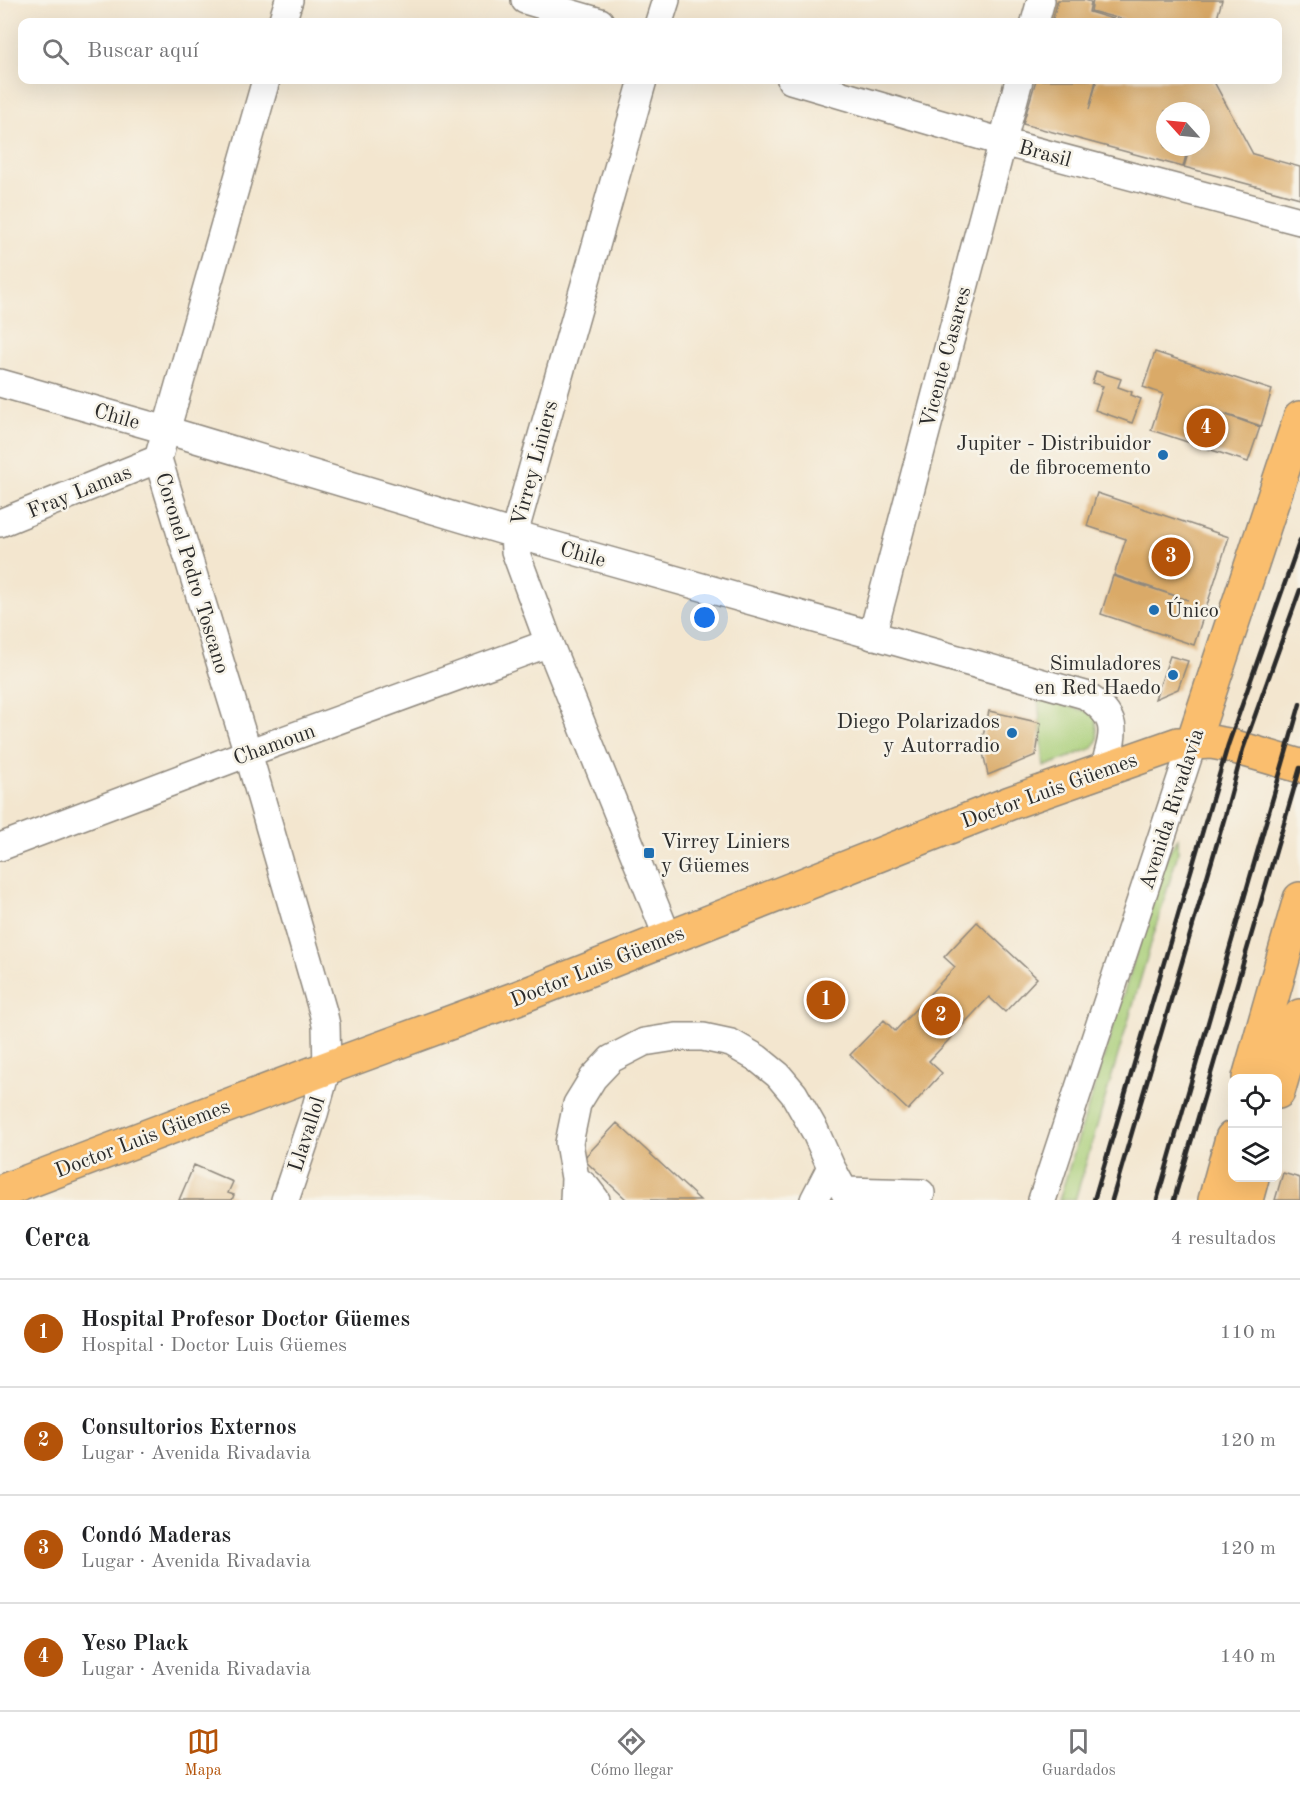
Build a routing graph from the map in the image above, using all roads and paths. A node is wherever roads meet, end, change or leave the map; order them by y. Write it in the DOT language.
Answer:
graph roads {
  1 [pos="289,0"];
  2 [pos="525,0"];
  3 [pos="666,0"];
  4 [pos="1041,0"];
  5 [pos="283,18"];
  6 [pos="586,18"];
  7 [pos="660,18"];
  8 [pos="1036,18"];
  9 [pos="265,84"];
  10 [pos="642,84"];
  11 [pos="805,84"];
  12 [pos="1018,84"];
  13 [pos="1002,142"];
  14 [pos="1300,221"];
  15 [pos="0,383"];
  16 [pos="1300,418"];
  17 [pos="166,430"];
  18 [pos="158,459"];
  19 [pos="0,523"];
  20 [pos="514,534"];
  21 [pos="872,636"];
  22 [pos="549,643"];
  23 [pos="1193,742"];
  24 [pos="248,753"];
  25 [pos="1300,766"];
  26 [pos="1104,769"];
  27 [pos="0,847"];
  28 [pos="1300,898"];
  29 [pos="668,938"];
  30 [pos="1300,1016"];
  31 [pos="327,1068"];
  32 [pos="1250,1074"];
  33 [pos="1282,1078"];
  34 [pos="1228,1155"];
  35 [pos="831,1167"];
  36 [pos="1251,1182"];
  37 [pos="574,1189"];
  38 [pos="0,1192"];
  39 [pos="921,1193"];
  40 [pos="846,1196"];
  41 [pos="285,1200"];
  42 [pos="596,1200"];
  43 [pos="814,1200"];
  44 [pos="1042,1200"];
  45 [pos="1215,1200"];
  46 [pos="1246,1200"];
  1 -- 5 [label="street"];
  2 -- 6 [label="street"];
  3 -- 7 [label="street"];
  4 -- 8 [label="street"];
  9 -- 17 [label="street, Coronel Pedro Toscano"];
  10 -- 20 [label="street, Virrey Liniers"];
  11 -- 13 [label="street, Brasil"];
  12 -- 13 [label="street, Vicente Casares"];
  13 -- 14 [label="street, Brasil"];
  13 -- 21 [label="street, Vicente Casares"];
  15 -- 17 [label="street, Chile"];
  16 -- 23 [label="main road, Avenida Rivadavia"];
  17 -- 18 [label="street, Coronel Pedro Toscano"];
  17 -- 20 [label="street, Chile"];
  18 -- 19 [label="street, Fray Lamas"];
  18 -- 24 [label="street, Coronel Pedro Toscano"];
  20 -- 21 [label="street, Chile"];
  20 -- 22 [label="street, Virrey Liniers"];
  21 -- 26 [label="street, Chile"];
  22 -- 24 [label="street, Chamoun"];
  22 -- 29 [label="street, Virrey Liniers"];
  23 -- 25 [label="main road, Doctor Luis Güemes"];
  23 -- 26 [label="main road, Doctor Luis Güemes"];
  23 -- 44 [label="street, Avenida Rivadavia"];
  24 -- 27 [label="street, Chamoun"];
  24 -- 31 [label="street, Coronel Pedro Toscano"];
  26 -- 29 [label="main road, Doctor Luis Güemes"];
  28 -- 32 [label="main road"];
  29 -- 31 [label="main road, Doctor Luis Güemes"];
  30 -- 33 [label="main road"];
  31 -- 38 [label="main road, Doctor Luis Güemes"];
  31 -- 41 [label="street, Llavallol"];
  34 -- 45 [label="main road"];
  35 -- 37 [label="street"];
  35 -- 40 [label="street"];
  35 -- 43 [label="street"];
  36 -- 46 [label="main road"];
  37 -- 42 [label="street"];
  39 -- 40 [label="street"];
}
